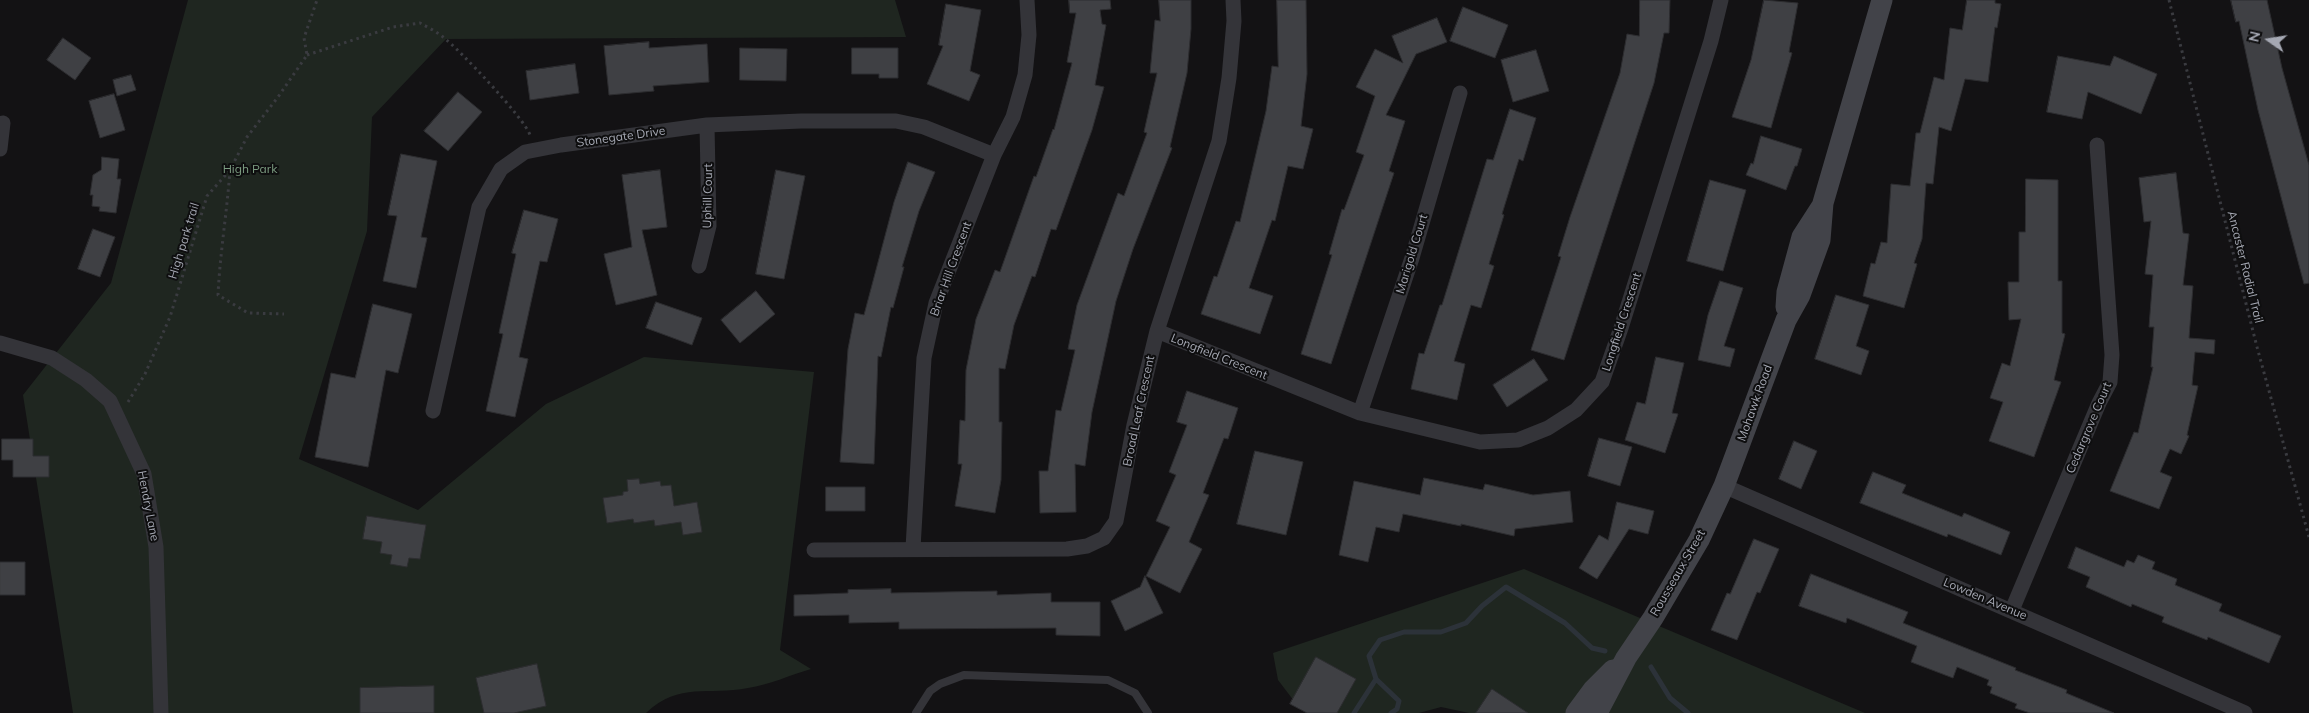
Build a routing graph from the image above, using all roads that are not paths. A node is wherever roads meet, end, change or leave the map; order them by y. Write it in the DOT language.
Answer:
graph roads {
  1 [pos="1027,0"];
  2 [pos="1232,0"];
  3 [pos="1721,0"];
  4 [pos="1870,0"];
  5 [pos="1882,0"];
  6 [pos="1872,34"];
  7 [pos="1460,93"];
  8 [pos="3,123"];
  9 [pos="707,125"];
  10 [pos="2097,145"];
  11 [pos="0,149"];
  12 [pos="994,155"];
  13 [pos="699,266"];
  14 [pos="1157,331"];
  15 [pos="0,343"];
  16 [pos="433,411"];
  17 [pos="1360,413"];
  18 [pos="1724,486"];
  19 [pos="913,548"];
  20 [pos="814,550"];
  21 [pos="2012,610"];
  22 [pos="1626,658"];
  23 [pos="917,712"];
  24 [pos="161,713"];
  25 [pos="1148,713"];
  26 [pos="1576,713"];
  27 [pos="1597,713"];
  28 [pos="2246,713"];
  1 -- 12 [label="street, Briar Hill Crescent"];
  2 -- 14 [label="street, Broad Leaf Crescent"];
  3 -- 17 [label="street, Longfield Crescent"];
  4 -- 6 [label="main road, Mohawk Road"];
  5 -- 6 [label="main road, Mohawk Road"];
  6 -- 18 [label="main road, Mohawk Road"];
  7 -- 17 [label="street, Marigold Court"];
  8 -- 11 [label="street"];
  9 -- 12 [label="street, Stonegate Drive"];
  9 -- 13 [label="street, Uphill Court"];
  9 -- 16 [label="street, Stonegate Drive"];
  10 -- 21 [label="street, Cedargrove Court"];
  12 -- 19 [label="street, Briar Hill Crescent"];
  14 -- 17 [label="street, Longfield Crescent"];
  14 -- 19 [label="street, Broad Leaf Crescent"];
  15 -- 24 [label="street, Hendry Lane"];
  18 -- 21 [label="street, Lowden Avenue"];
  18 -- 22 [label="main road, Rousseaux Street"];
  19 -- 20 [label="street, Broad Leaf Crescent"];
  21 -- 28 [label="street, Lowden Avenue"];
  22 -- 26 [label="main road, Rousseaux Street"];
  22 -- 27 [label="main road, Rousseaux Street"];
  23 -- 25 [label="lane"];
}
